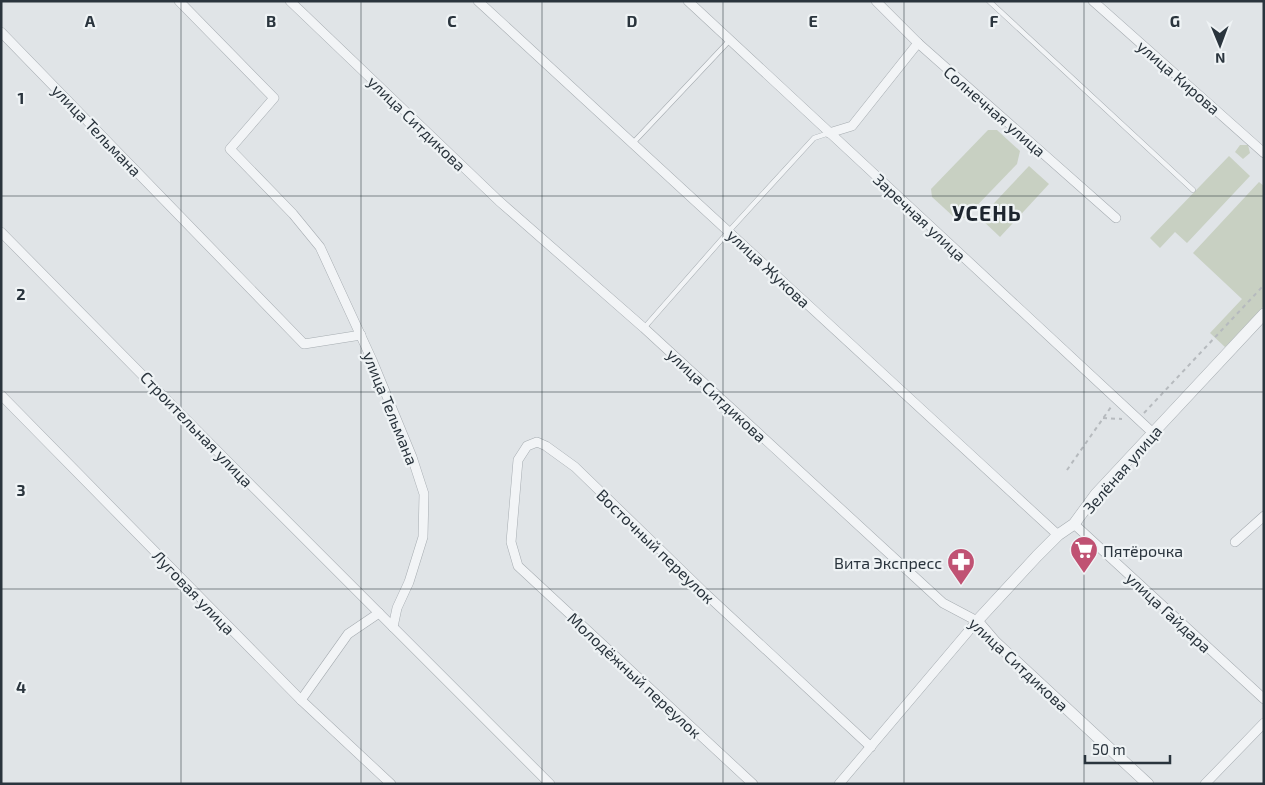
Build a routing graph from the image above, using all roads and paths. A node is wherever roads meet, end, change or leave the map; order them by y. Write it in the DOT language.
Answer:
graph roads {
  1 [pos="179,1"];
  2 [pos="290,1"];
  3 [pos="478,1"];
  4 [pos="688,1"];
  5 [pos="989,1"];
  6 [pos="1093,1"];
  7 [pos="879,2"];
  8 [pos="1,32"];
  9 [pos="729,41"];
  10 [pos="918,44"];
  11 [pos="829,133"];
  12 [pos="632,144"];
  13 [pos="1264,153"];
  14 [pos="1194,190"];
  15 [pos="1116,218"];
  16 [pos="729,231"];
  17 [pos="1,232"];
  18 [pos="1264,285"];
  19 [pos="1264,314"];
  20 [pos="644,328"];
  21 [pos="361,335"];
  22 [pos="1,395"];
  23 [pos="1116,399"];
  24 [pos="1103,418"];
  25 [pos="1138,419"];
  26 [pos="1153,433"];
  27 [pos="1067,470"];
  28 [pos="1264,516"];
  29 [pos="1074,524"];
  30 [pos="1058,535"];
  31 [pos="1235,542"];
  32 [pos="518,566"];
  33 [pos="379,613"];
  34 [pos="977,621"];
  35 [pos="393,627"];
  36 [pos="1264,699"];
  37 [pos="301,700"];
  38 [pos="1264,723"];
  39 [pos="871,747"];
  40 [pos="391,784"];
  41 [pos="550,784"];
  42 [pos="753,784"];
  43 [pos="839,784"];
  44 [pos="1148,784"];
  45 [pos="1205,784"];
  1 -- 21 [label="street"];
  2 -- 20 [label="street, улица Ситдикова"];
  3 -- 12 [label="street, улица Жукова"];
  4 -- 9 [label="street, Заречная улица"];
  5 -- 14 [label="lane"];
  6 -- 13 [label="street, улица Кирова"];
  7 -- 10 [label="street, Солнечная улица"];
  8 -- 21 [label="street, улица Тельмана"];
  9 -- 11 [label="street, Заречная улица"];
  9 -- 12 [label="lane"];
  10 -- 11 [label="street"];
  10 -- 15 [label="street, Солнечная улица"];
  11 -- 16 [label="lane"];
  11 -- 23 [label="street, Заречная улица"];
  12 -- 16 [label="street, улица Жукова"];
  16 -- 20 [label="lane"];
  16 -- 30 [label="street, улица Жукова"];
  17 -- 33 [label="street, Строительная улица"];
  18 -- 25 [label="path"];
  19 -- 26 [label="street, Зелёная улица"];
  20 -- 34 [label="street, улица Ситдикова"];
  21 -- 35 [label="street, улица Тельмана"];
  22 -- 37 [label="street, Луговая улица"];
  23 -- 24 [label="path"];
  23 -- 25 [label="street, Заречная улица"];
  24 -- 25 [label="path"];
  24 -- 27 [label="path"];
  25 -- 26 [label="street, Заречная улица"];
  26 -- 29 [label="street, Зелёная улица"];
  28 -- 31 [label="street"];
  29 -- 30 [label="street, Зелёная улица"];
  29 -- 36 [label="street, улица Гайдара"];
  30 -- 34 [label="street, Зелёная улица"];
  32 -- 39 [label="street, Восточный переулок"];
  32 -- 42 [label="street, Молодёжный переулок"];
  33 -- 35 [label="street, Строительная улица"];
  33 -- 37 [label="street"];
  34 -- 39 [label="street"];
  34 -- 44 [label="street, улица Ситдикова"];
  35 -- 41 [label="street"];
  37 -- 40 [label="street, Луговая улица"];
  38 -- 45 [label="street"];
  39 -- 43 [label="street"];
}
